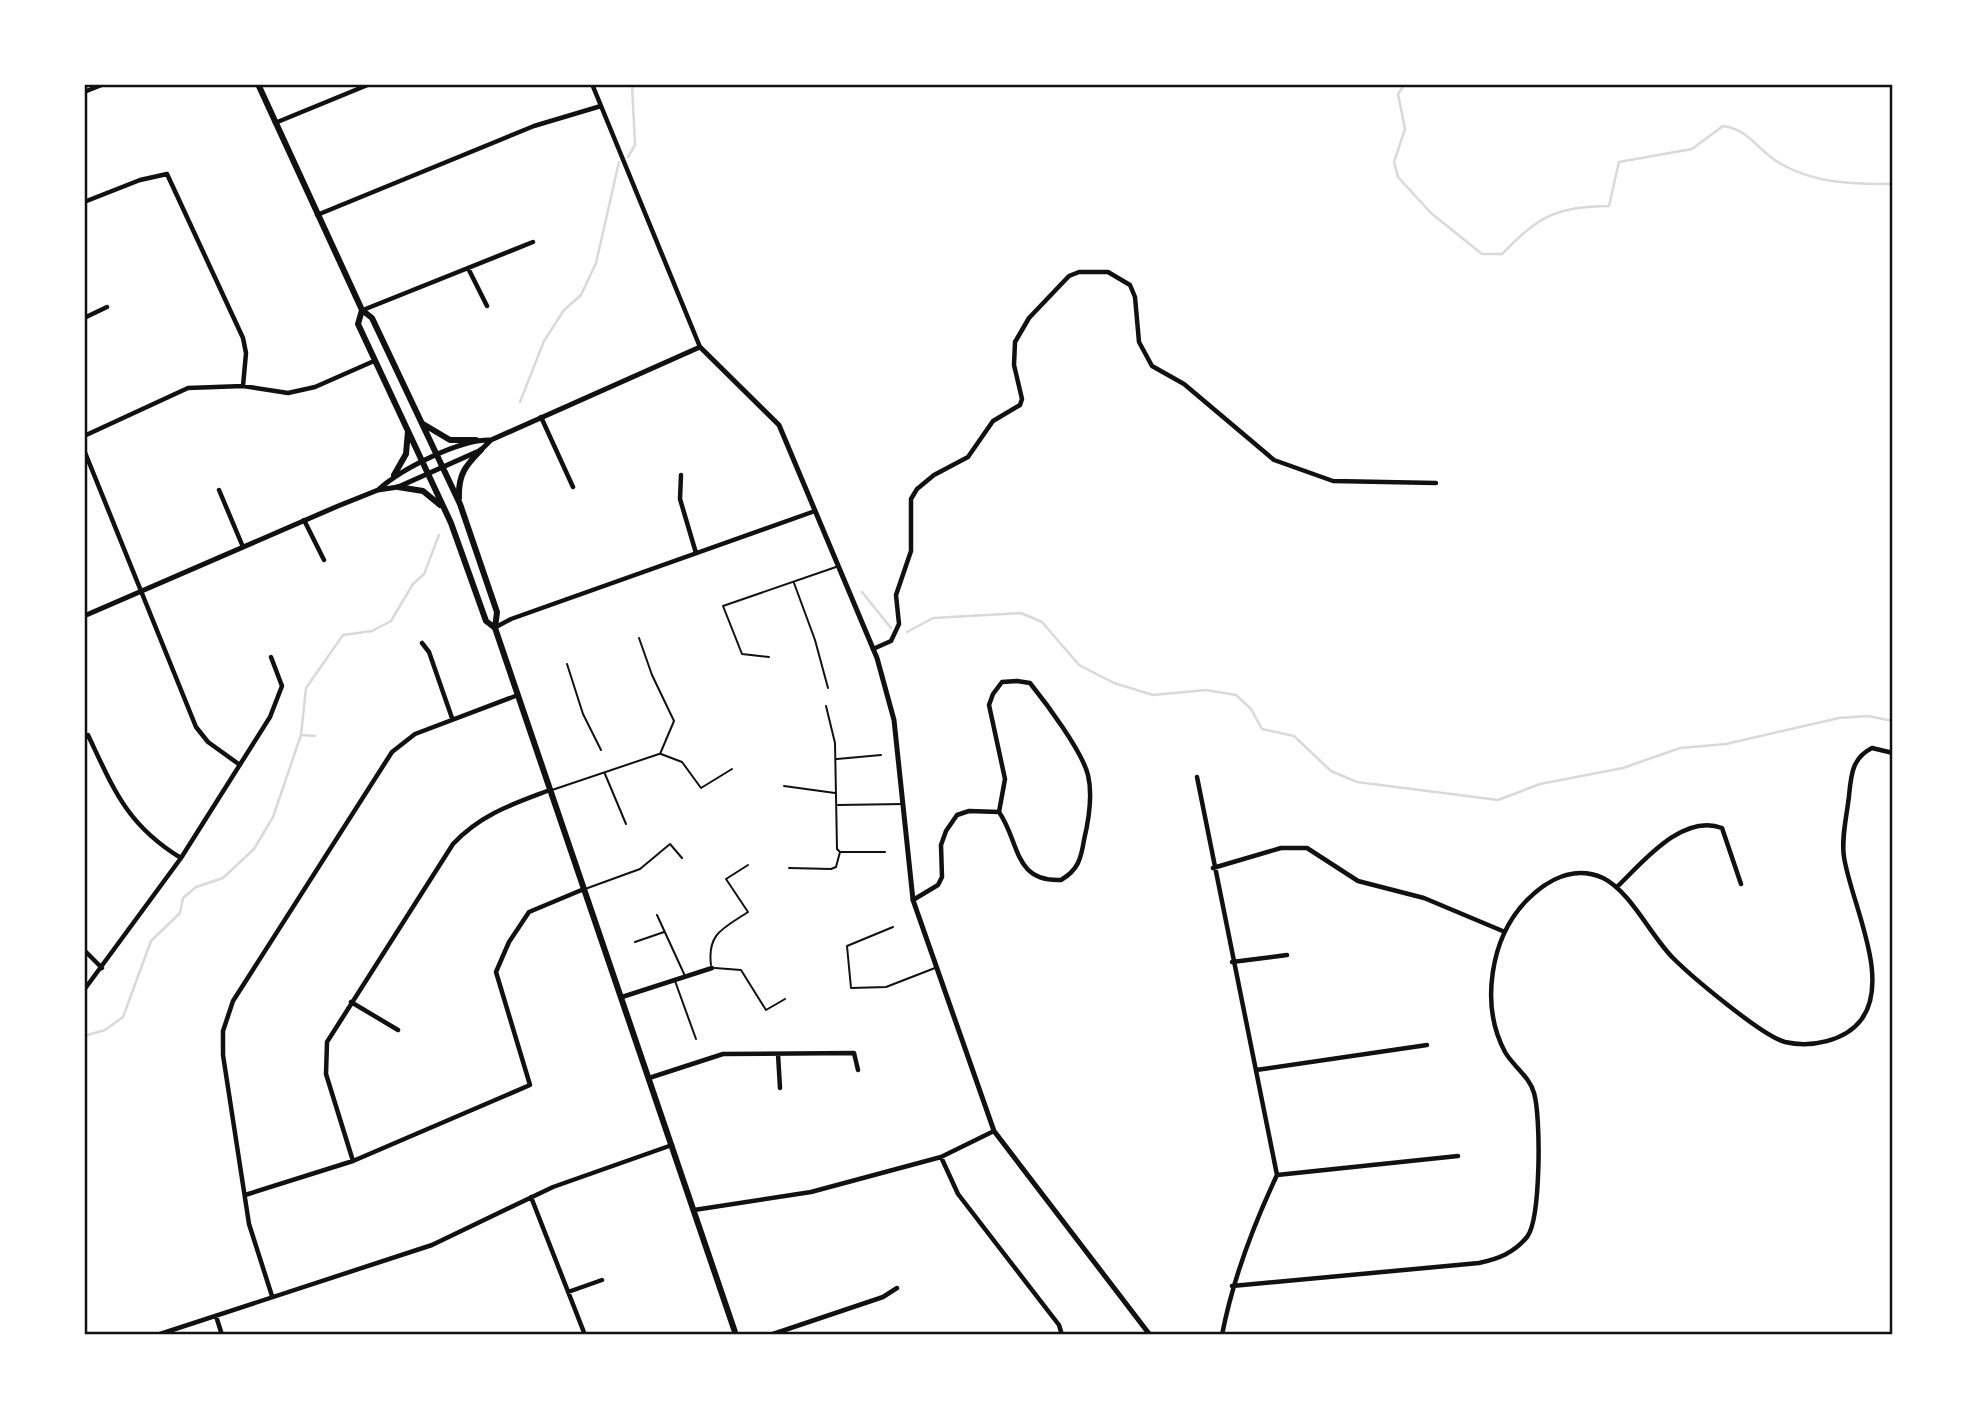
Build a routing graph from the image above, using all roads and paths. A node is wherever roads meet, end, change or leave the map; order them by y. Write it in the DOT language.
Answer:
graph roads {
  1 [pos="104,84"];
  2 [pos="258,84"];
  3 [pos="370,84"];
  4 [pos="592,84"];
  5 [pos="84,92"];
  6 [pos="601,106"];
  7 [pos="274,123"];
  8 [pos="84,202"];
  9 [pos="317,216"];
  10 [pos="533,242"];
  11 [pos="468,268"];
  12 [pos="487,306"];
  13 [pos="107,307"];
  14 [pos="362,310"];
  15 [pos="84,318"];
  16 [pos="700,347"];
  17 [pos="374,361"];
  18 [pos="243,386"];
  19 [pos="541,416"];
  20 [pos="420,421"];
  21 [pos="408,429"];
  22 [pos="84,436"];
  23 [pos="476,440"];
  24 [pos="491,440"];
  25 [pos="84,450"];
  26 [pos="481,450"];
  27 [pos="437,457"];
  28 [pos="424,462"];
  29 [pos="442,467"];
  30 [pos="428,474"];
  31 [pos="394,475"];
  32 [pos="681,475"];
  33 [pos="1436,484"];
  34 [pos="398,487"];
  35 [pos="573,487"];
  36 [pos="219,490"];
  37 [pos="377,490"];
  38 [pos="460,504"];
  39 [pos="444,508"];
  40 [pos="816,510"];
  41 [pos="304,520"];
  42 [pos="243,547"];
  43 [pos="696,553"];
  44 [pos="324,560"];
  45 [pos="840,565"];
  46 [pos="793,582"];
  47 [pos="142,591"];
  48 [pos="84,616"];
  49 [pos="495,628"];
  50 [pos="639,638"];
  51 [pos="422,643"];
  52 [pos="873,649"];
  53 [pos="271,657"];
  54 [pos="769,657"];
  55 [pos="567,664"];
  56 [pos="828,688"];
  57 [pos="518,695"];
  58 [pos="826,706"];
  59 [pos="452,718"];
  60 [pos="84,737"];
  61 [pos="601,750"];
  62 [pos="1893,753"];
  63 [pos="660,754"];
  64 [pos="881,755"];
  65 [pos="836,759"];
  66 [pos="240,765"];
  67 [pos="732,769"];
  68 [pos="604,772"];
  69 [pos="1197,777"];
  70 [pos="785,786"];
  71 [pos="551,790"];
  72 [pos="836,793"];
  73 [pos="904,803"];
  74 [pos="837,805"];
  75 [pos="999,812"];
  76 [pos="626,824"];
  77 [pos="840,852"];
  78 [pos="886,852"];
  79 [pos="181,858"];
  80 [pos="682,858"];
  81 [pos="748,865"];
  82 [pos="789,868"];
  83 [pos="1213,868"];
  84 [pos="1741,884"];
  85 [pos="1617,887"];
  86 [pos="584,889"];
  87 [pos="913,900"];
  88 [pos="657,915"];
  89 [pos="893,927"];
  90 [pos="665,932"];
  91 [pos="1505,932"];
  92 [pos="635,942"];
  93 [pos="84,950"];
  94 [pos="1287,955"];
  95 [pos="1232,962"];
  96 [pos="102,968"];
  97 [pos="712,968"];
  98 [pos="935,968"];
  99 [pos="685,976"];
  100 [pos="674,980"];
  101 [pos="84,990"];
  102 [pos="622,997"];
  103 [pos="785,999"];
  104 [pos="351,1002"];
  105 [pos="398,1030"];
  106 [pos="696,1039"];
  107 [pos="1427,1045"];
  108 [pos="778,1054"];
  109 [pos="858,1070"];
  110 [pos="1256,1070"];
  111 [pos="649,1078"];
  112 [pos="780,1087"];
  113 [pos="994,1131"];
  114 [pos="672,1145"];
  115 [pos="1458,1156"];
  116 [pos="941,1157"];
  117 [pos="353,1161"];
  118 [pos="1277,1175"];
  119 [pos="246,1195"];
  120 [pos="531,1197"];
  121 [pos="694,1210"];
  122 [pos="602,1280"];
  123 [pos="1232,1286"];
  124 [pos="897,1288"];
  125 [pos="568,1292"];
  126 [pos="272,1296"];
  127 [pos="216,1316"];
  128 [pos="157,1335"];
  129 [pos="222,1335"];
  130 [pos="585,1335"];
  131 [pos="736,1335"];
  132 [pos="770,1335"];
  133 [pos="1062,1335"];
  134 [pos="1150,1335"];
  135 [pos="1222,1335"];
  1 -- 5 [label="street"];
  2 -- 7 [label="main road"];
  3 -- 7 [label="street"];
  4 -- 6 [label="street"];
  6 -- 9 [label="street"];
  6 -- 16 [label="street"];
  7 -- 9 [label="main road"];
  8 -- 18 [label="street"];
  9 -- 14 [label="main road"];
  10 -- 11 [label="street"];
  11 -- 12 [label="street"];
  11 -- 14 [label="street"];
  13 -- 15 [label="street"];
  14 -- 17 [label="main road"];
  14 -- 20 [label="main road"];
  16 -- 19 [label="street"];
  16 -- 40 [label="street"];
  17 -- 18 [label="street"];
  17 -- 21 [label="main road"];
  18 -- 22 [label="street"];
  19 -- 24 [label="street"];
  19 -- 35 [label="street"];
  20 -- 23 [label="main road"];
  20 -- 27 [label="main road"];
  21 -- 28 [label="main road"];
  21 -- 31 [label="main road"];
  23 -- 24 [label="street"];
  23 -- 27 [label="street"];
  24 -- 26 [label="street"];
  25 -- 47 [label="street"];
  26 -- 29 [label="street"];
  26 -- 38 [label="main road"];
  27 -- 28 [label="street"];
  27 -- 29 [label="main road"];
  28 -- 30 [label="main road"];
  28 -- 31 [label="street"];
  29 -- 30 [label="street"];
  29 -- 38 [label="main road"];
  30 -- 34 [label="street"];
  30 -- 39 [label="main road"];
  31 -- 37 [label="street"];
  32 -- 43 [label="street"];
  33 -- 52 [label="street"];
  34 -- 37 [label="street"];
  34 -- 39 [label="main road"];
  36 -- 42 [label="street"];
  37 -- 41 [label="street"];
  38 -- 49 [label="main road"];
  39 -- 49 [label="main road"];
  40 -- 43 [label="street"];
  40 -- 45 [label="street"];
  41 -- 42 [label="street"];
  41 -- 44 [label="street"];
  42 -- 47 [label="street"];
  43 -- 49 [label="street"];
  45 -- 46 [label="lane"];
  45 -- 52 [label="street"];
  46 -- 54 [label="lane"];
  46 -- 56 [label="lane"];
  47 -- 48 [label="street"];
  47 -- 66 [label="street"];
  49 -- 57 [label="main road"];
  50 -- 63 [label="lane"];
  51 -- 59 [label="street"];
  52 -- 73 [label="street"];
  53 -- 66 [label="street"];
  55 -- 61 [label="lane"];
  57 -- 59 [label="street"];
  57 -- 71 [label="main road"];
  58 -- 65 [label="lane"];
  59 -- 119 [label="street"];
  60 -- 79 [label="street"];
  62 -- 85 [label="street"];
  63 -- 67 [label="lane"];
  63 -- 68 [label="lane"];
  64 -- 65 [label="lane"];
  65 -- 72 [label="lane"];
  66 -- 79 [label="street"];
  68 -- 71 [label="lane"];
  68 -- 76 [label="lane"];
  69 -- 83 [label="street"];
  70 -- 72 [label="lane"];
  71 -- 86 [label="main road"];
  71 -- 104 [label="street"];
  72 -- 74 [label="lane"];
  73 -- 74 [label="lane"];
  73 -- 87 [label="street"];
  74 -- 77 [label="lane"];
  75 -- 75 [label="street"];
  75 -- 87 [label="street"];
  77 -- 78 [label="lane"];
  77 -- 82 [label="lane"];
  79 -- 96 [label="street"];
  80 -- 86 [label="lane"];
  81 -- 97 [label="lane"];
  83 -- 91 [label="street"];
  83 -- 95 [label="street"];
  84 -- 85 [label="street"];
  85 -- 91 [label="street"];
  86 -- 102 [label="main road"];
  86 -- 117 [label="street"];
  87 -- 98 [label="street"];
  88 -- 90 [label="lane"];
  89 -- 98 [label="lane"];
  90 -- 92 [label="lane"];
  90 -- 99 [label="lane"];
  91 -- 123 [label="street"];
  93 -- 96 [label="street"];
  94 -- 95 [label="street"];
  95 -- 110 [label="street"];
  96 -- 101 [label="street"];
  97 -- 99 [label="street"];
  97 -- 103 [label="lane"];
  98 -- 113 [label="street"];
  99 -- 100 [label="street"];
  100 -- 102 [label="street"];
  100 -- 106 [label="lane"];
  102 -- 111 [label="main road"];
  104 -- 105 [label="street"];
  104 -- 117 [label="street"];
  107 -- 110 [label="street"];
  108 -- 109 [label="street"];
  108 -- 111 [label="street"];
  108 -- 112 [label="street"];
  110 -- 118 [label="street"];
  111 -- 114 [label="main road"];
  113 -- 116 [label="street"];
  113 -- 134 [label="street"];
  114 -- 120 [label="street"];
  114 -- 121 [label="main road"];
  115 -- 118 [label="street"];
  116 -- 121 [label="street"];
  116 -- 133 [label="street"];
  117 -- 119 [label="street"];
  118 -- 123 [label="street"];
  119 -- 126 [label="street"];
  120 -- 125 [label="street"];
  120 -- 126 [label="street"];
  121 -- 131 [label="main road"];
  122 -- 125 [label="street"];
  123 -- 135 [label="street"];
  124 -- 132 [label="street"];
  125 -- 130 [label="street"];
  126 -- 127 [label="street"];
  127 -- 128 [label="street"];
  127 -- 129 [label="street"];
}
